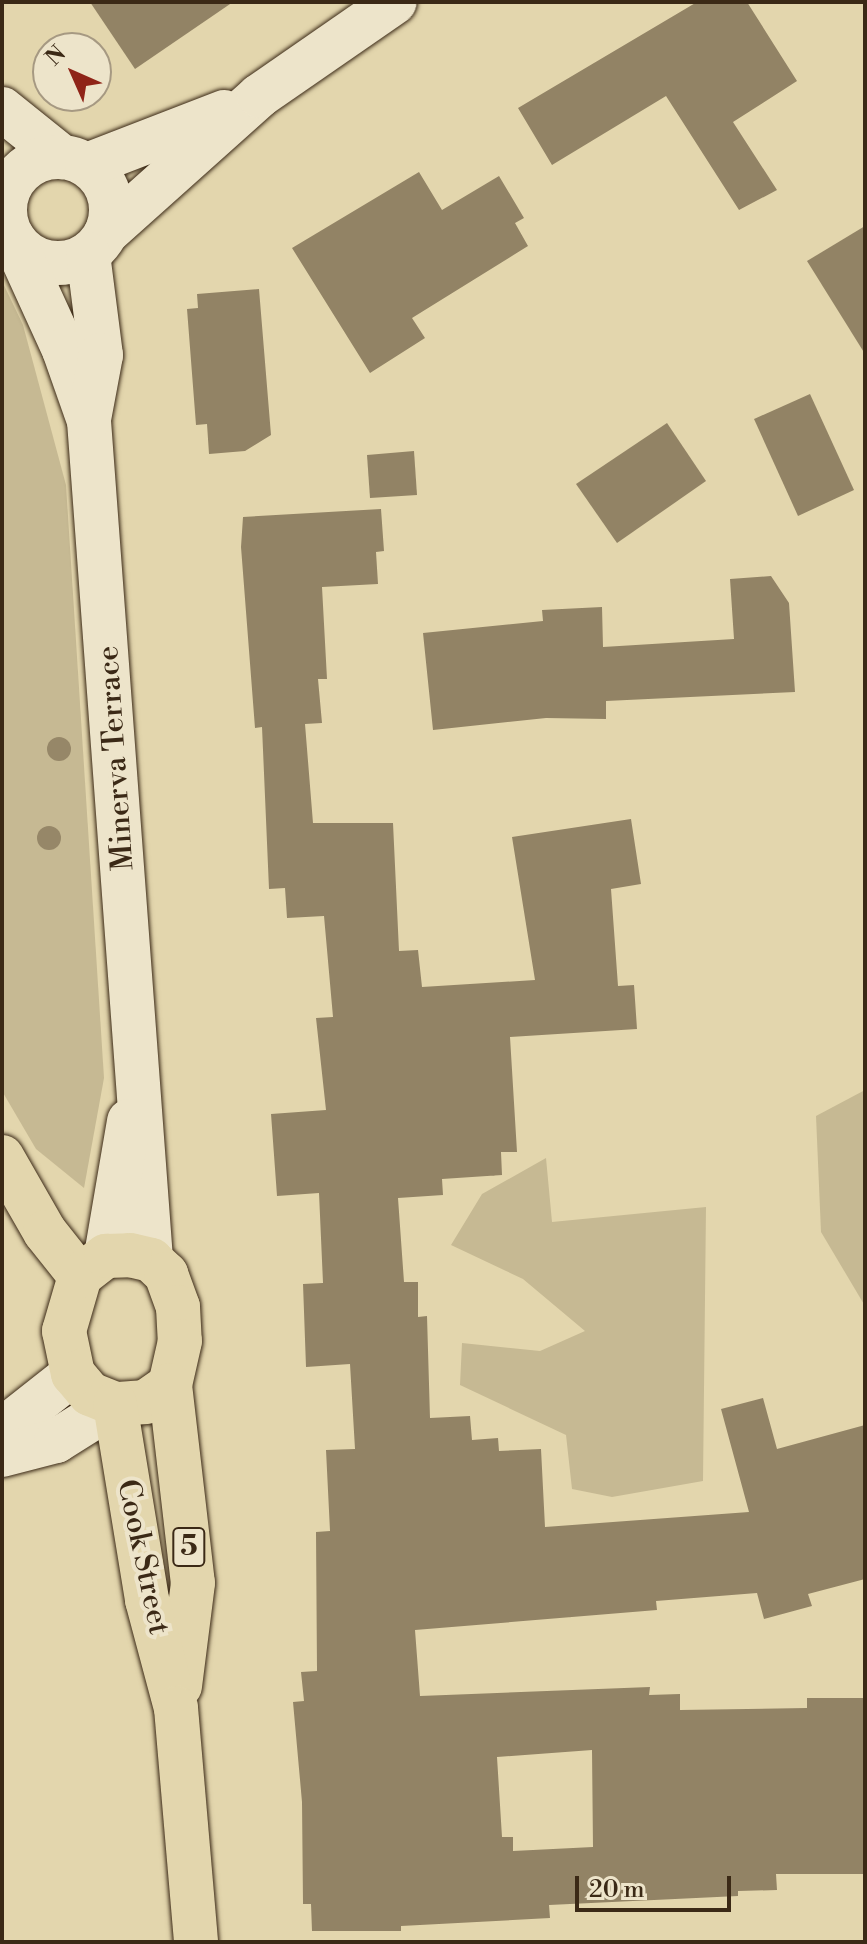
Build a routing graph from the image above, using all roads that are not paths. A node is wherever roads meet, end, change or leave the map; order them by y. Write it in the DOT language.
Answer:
graph roads {
  1 [pos="395,2"];
  2 [pos="259,96"];
  3 [pos="2,109"];
  4 [pos="74,161"];
  5 [pos="7,212"];
  6 [pos="97,243"];
  7 [pos="89,421"];
  8 [pos="135,1095"];
  9 [pos="2,1157"];
  10 [pos="151,1260"];
  11 [pos="93,1266"];
  12 [pos="73,1374"];
  13 [pos="170,1385"];
  14 [pos="115,1404"];
  15 [pos="2,1430"];
  16 [pos="2,1455"];
  17 [pos="176,1708"];
  18 [pos="196,1942"];
  1 -- 2 [label="main road"];
  2 -- 4 [label="main road"];
  2 -- 6 [label="main road"];
  3 -- 4 [label="main road"];
  4 -- 5 [label="main road"];
  4 -- 6 [label="main road"];
  5 -- 6 [label="main road"];
  5 -- 7 [label="main road, Minerva Terrace"];
  6 -- 7 [label="main road, Minerva Terrace"];
  7 -- 8 [label="main road, Minerva Terrace"];
  8 -- 10 [label="main road, Minerva Terrace"];
  8 -- 11 [label="main road, Minerva Terrace"];
  9 -- 11 [label="main road"];
  10 -- 11 [label="main road"];
  10 -- 13 [label="main road, 5"];
  11 -- 12 [label="main road"];
  12 -- 14 [label="main road"];
  12 -- 15 [label="main road"];
  13 -- 14 [label="main road"];
  13 -- 17 [label="main road, Cook Street / 5"];
  14 -- 16 [label="main road"];
  14 -- 17 [label="main road, Cook Street / 5"];
  17 -- 18 [label="main road, Cook Street / 5"];
}
